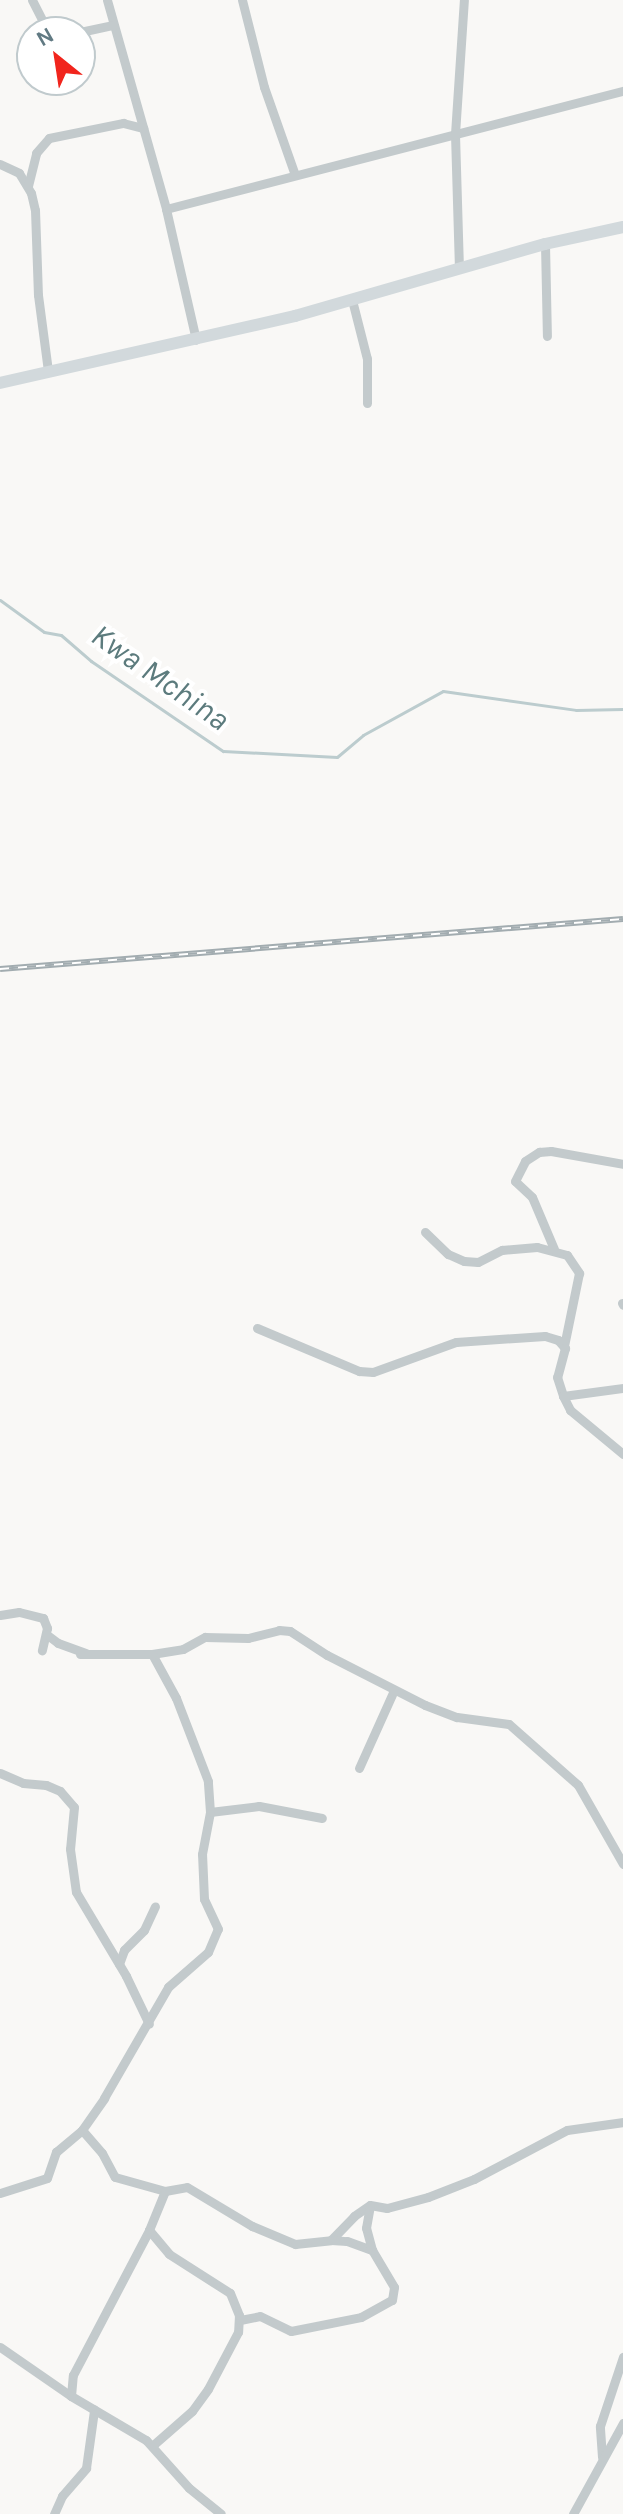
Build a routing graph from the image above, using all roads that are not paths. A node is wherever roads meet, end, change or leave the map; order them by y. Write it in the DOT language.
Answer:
graph roads {
  1 [pos="107,0"];
  2 [pos="242,0"];
  3 [pos="464,0"];
  4 [pos="113,25"];
  5 [pos="96,29"];
  6 [pos="623,91"];
  7 [pos="143,128"];
  8 [pos="455,134"];
  9 [pos="0,164"];
  10 [pos="295,175"];
  11 [pos="28,186"];
  12 [pos="166,209"];
  13 [pos="623,227"];
  14 [pos="545,244"];
  15 [pos="459,269"];
  16 [pos="352,300"];
  17 [pos="547,336"];
  18 [pos="196,340"];
  19 [pos="48,371"];
  20 [pos="0,383"];
  21 [pos="367,403"];
  22 [pos="623,1164"];
  23 [pos="425,1232"];
  24 [pos="554,1249"];
  25 [pos="257,1328"];
  26 [pos="564,1346"];
  27 [pos="623,1388"];
  28 [pos="563,1396"];
  29 [pos="623,1454"];
  30 [pos="0,1615"];
  31 [pos="46,1634"];
  32 [pos="42,1650"];
  33 [pos="152,1654"];
  34 [pos="394,1690"];
  35 [pos="359,1768"];
  36 [pos="0,1773"];
  37 [pos="210,1812"];
  38 [pos="322,1818"];
  39 [pos="623,1864"];
  40 [pos="155,1906"];
  41 [pos="119,1964"];
  42 [pos="149,2024"];
  43 [pos="623,2122"];
  44 [pos="82,2130"];
  45 [pos="165,2191"];
  46 [pos="0,2193"];
  47 [pos="370,2205"];
  48 [pos="149,2230"];
  49 [pos="331,2240"];
  50 [pos="372,2250"];
  51 [pos="240,2320"];
  52 [pos="0,2347"];
  53 [pos="623,2357"];
  54 [pos="71,2396"];
  55 [pos="94,2410"];
  56 [pos="623,2423"];
  57 [pos="152,2446"];
  58 [pos="602,2457"];
  59 [pos="54,2514"];
  60 [pos="221,2514"];
  61 [pos="573,2514"];
  1 -- 4 [label="street"];
  2 -- 10 [label="street"];
  3 -- 8 [label="street"];
  4 -- 5 [label="street"];
  4 -- 7 [label="street"];
  6 -- 8 [label="street"];
  7 -- 11 [label="street"];
  7 -- 12 [label="street"];
  8 -- 10 [label="street"];
  8 -- 15 [label="street"];
  9 -- 11 [label="street"];
  10 -- 12 [label="street"];
  11 -- 19 [label="street"];
  12 -- 18 [label="street"];
  13 -- 14 [label="street"];
  14 -- 15 [label="street"];
  14 -- 17 [label="street"];
  15 -- 16 [label="street"];
  16 -- 18 [label="street"];
  16 -- 21 [label="street"];
  18 -- 19 [label="street"];
  19 -- 20 [label="street"];
  22 -- 24 [label="street"];
  23 -- 24 [label="street"];
  24 -- 26 [label="street"];
  25 -- 26 [label="street"];
  26 -- 28 [label="street"];
  27 -- 28 [label="street"];
  28 -- 29 [label="street"];
  30 -- 31 [label="street"];
  31 -- 32 [label="street"];
  31 -- 33 [label="street"];
  33 -- 34 [label="street"];
  33 -- 37 [label="street"];
  34 -- 35 [label="street"];
  34 -- 39 [label="street"];
  36 -- 41 [label="street"];
  37 -- 38 [label="street"];
  37 -- 42 [label="street"];
  40 -- 41 [label="street"];
  41 -- 42 [label="street"];
  42 -- 44 [label="street"];
  43 -- 47 [label="street"];
  44 -- 45 [label="street"];
  44 -- 46 [label="street"];
  45 -- 48 [label="street"];
  45 -- 49 [label="street"];
  47 -- 49 [label="street"];
  47 -- 50 [label="street"];
  48 -- 51 [label="street"];
  48 -- 54 [label="street"];
  49 -- 50 [label="street"];
  50 -- 51 [label="street"];
  51 -- 57 [label="street"];
  52 -- 54 [label="street"];
  53 -- 58 [label="street"];
  54 -- 55 [label="street"];
  55 -- 57 [label="street"];
  55 -- 59 [label="street"];
  56 -- 58 [label="street"];
  57 -- 60 [label="street"];
  58 -- 61 [label="street"];
}
